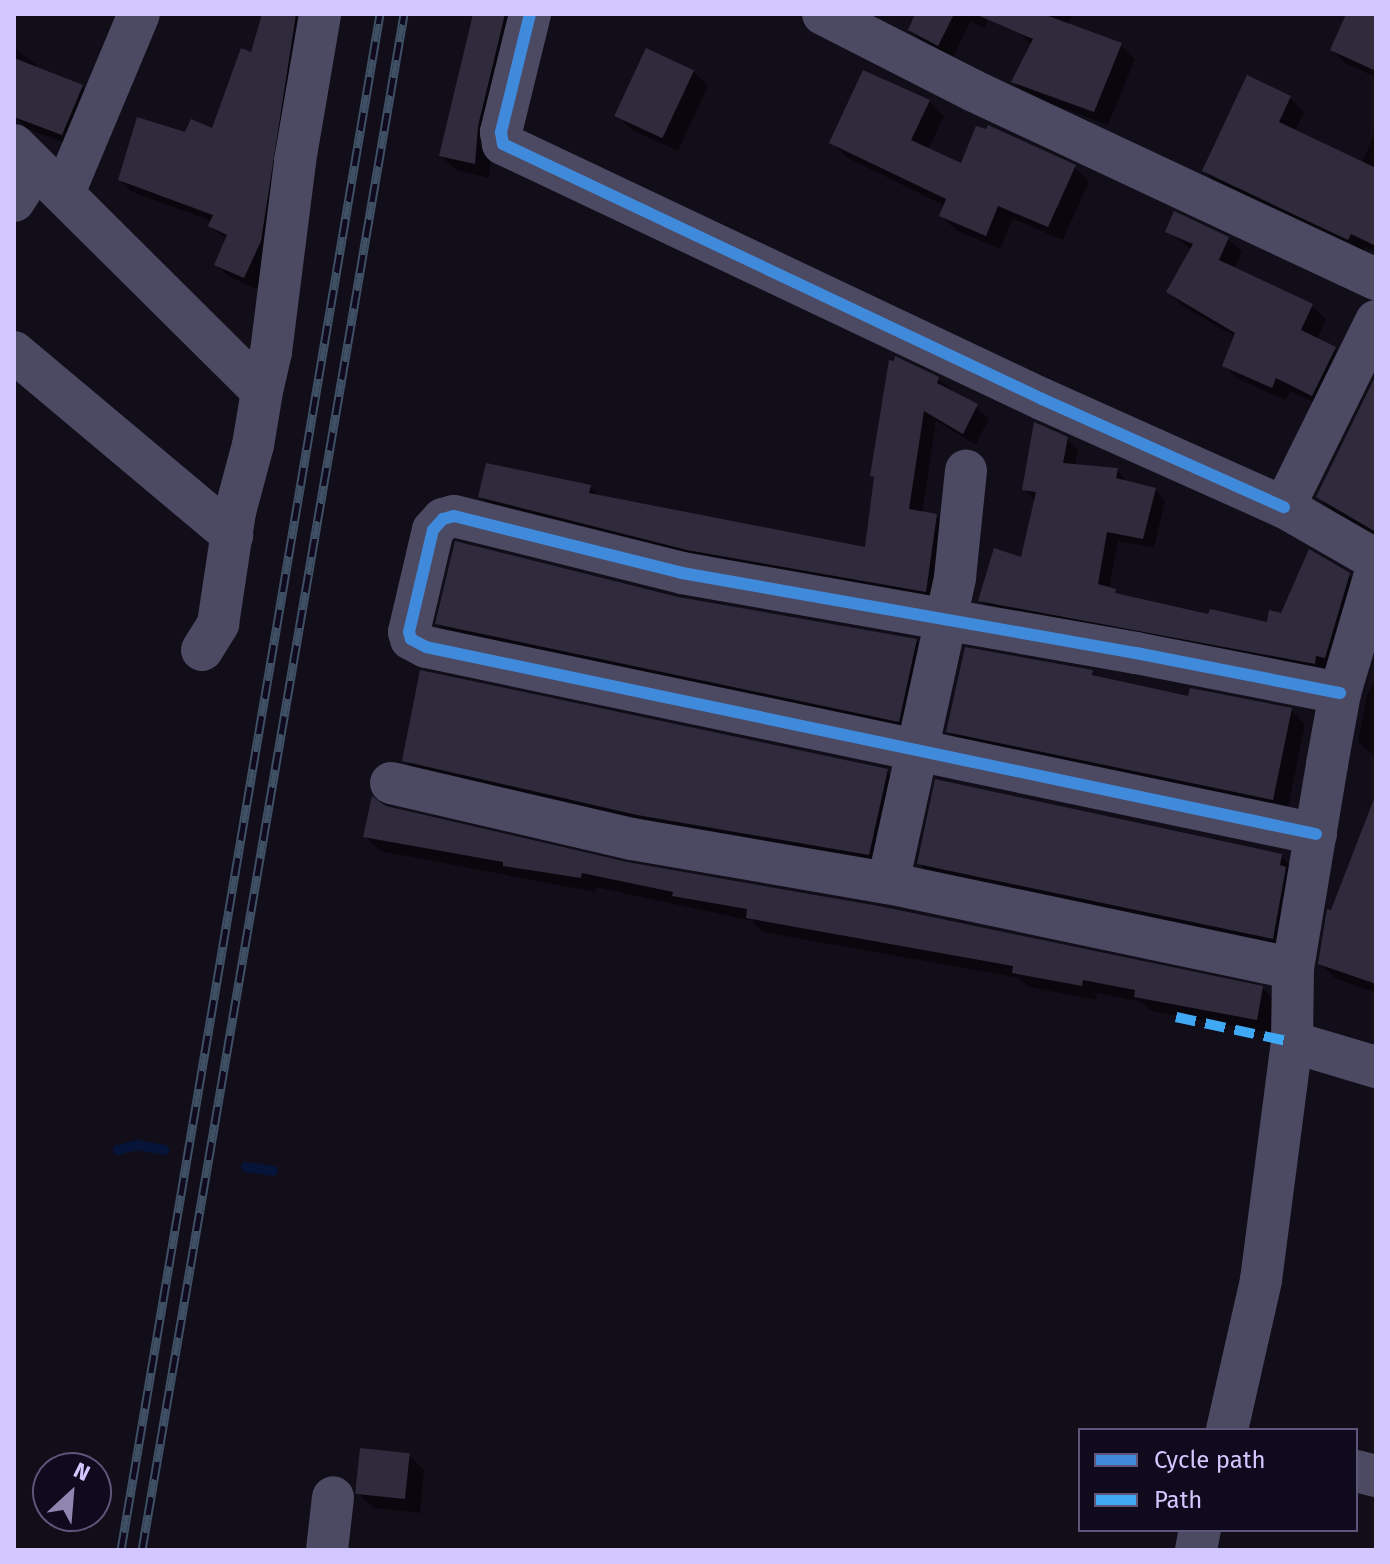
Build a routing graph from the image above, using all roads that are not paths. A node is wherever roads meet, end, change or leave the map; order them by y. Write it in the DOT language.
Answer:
graph roads {
  1 [pos="139,14"];
  2 [pos="320,14"];
  3 [pos="530,14"];
  4 [pos="823,14"];
  5 [pos="38,168"];
  6 [pos="14,201"];
  7 [pos="1376,279"];
  8 [pos="1376,321"];
  9 [pos="14,352"];
  10 [pos="262,391"];
  11 [pos="966,471"];
  12 [pos="1284,507"];
  13 [pos="232,535"];
  14 [pos="1376,560"];
  15 [pos="1376,571"];
  16 [pos="946,620"];
  17 [pos="202,650"];
  18 [pos="1340,693"];
  19 [pos="917,752"];
  20 [pos="391,783"];
  21 [pos="1316,834"];
  22 [pos="888,883"];
  23 [pos="1293,968"];
  24 [pos="1292,1042"];
  25 [pos="1376,1067"];
  26 [pos="1227,1428"];
  27 [pos="333,1497"];
  28 [pos="327,1550"];
  1 -- 5 [label="street"];
  2 -- 10 [label="street"];
  3 -- 12 [label="street"];
  4 -- 7 [label="street"];
  5 -- 6 [label="street"];
  5 -- 10 [label="street"];
  8 -- 12 [label="street"];
  9 -- 13 [label="street"];
  10 -- 13 [label="street"];
  11 -- 16 [label="street"];
  12 -- 14 [label="street"];
  13 -- 17 [label="street"];
  15 -- 18 [label="street"];
  16 -- 18 [label="street"];
  16 -- 19 [label="street"];
  16 -- 19 [label="street"];
  18 -- 21 [label="street"];
  19 -- 21 [label="street"];
  19 -- 22 [label="street"];
  20 -- 22 [label="street"];
  21 -- 23 [label="street"];
  22 -- 23 [label="street"];
  23 -- 24 [label="street"];
  24 -- 25 [label="street"];
  24 -- 26 [label="street"];
  27 -- 28 [label="street"];
}
